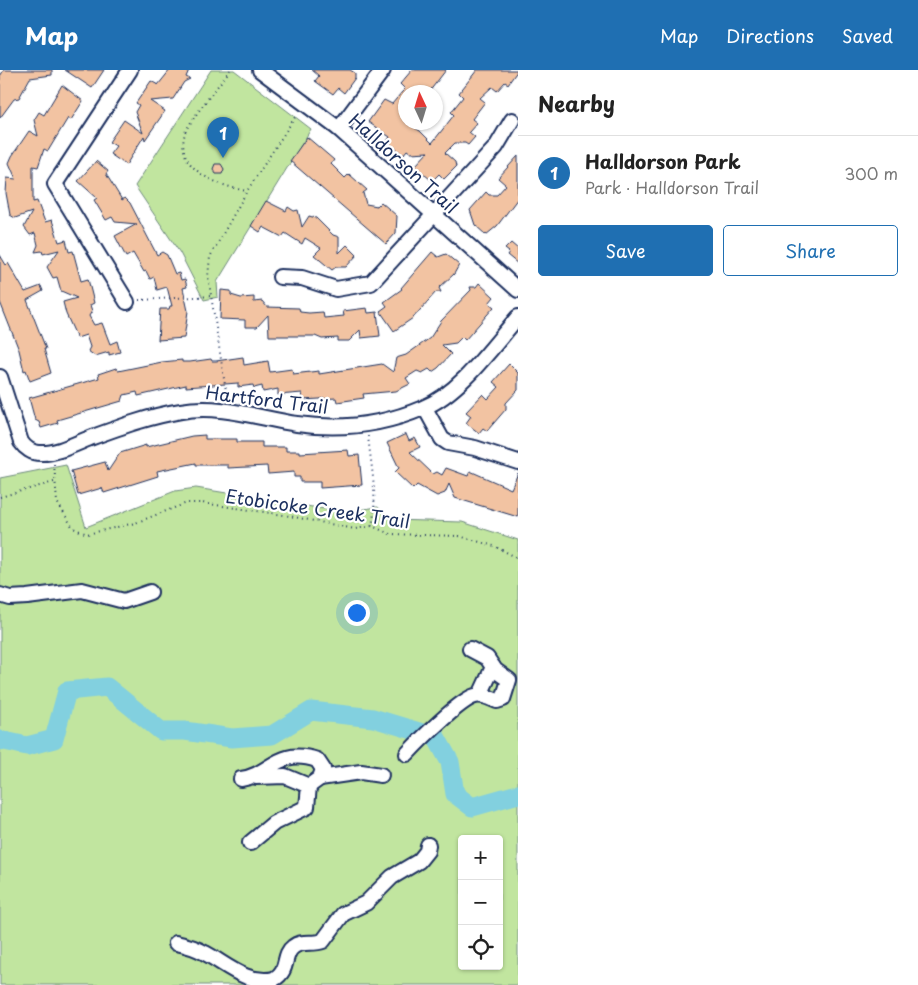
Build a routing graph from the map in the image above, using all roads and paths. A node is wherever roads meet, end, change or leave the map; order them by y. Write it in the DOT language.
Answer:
graph roads {
  1 [pos="130,70"];
  2 [pos="230,70"];
  3 [pos="260,70"];
  4 [pos="383,70"];
  5 [pos="304,103"];
  6 [pos="512,120"];
  7 [pos="339,129"];
  8 [pos="247,191"];
  9 [pos="435,216"];
  10 [pos="280,276"];
  11 [pos="518,290"];
  12 [pos="212,296"];
  13 [pos="127,302"];
  14 [pos="518,317"];
  15 [pos="0,377"];
  16 [pos="425,408"];
  17 [pos="229,411"];
  18 [pos="367,424"];
  19 [pos="55,451"];
  20 [pos="518,462"];
  21 [pos="54,482"];
  22 [pos="0,497"];
  23 [pos="372,526"];
  24 [pos="518,558"];
  25 [pos="150,592"];
  26 [pos="1,598"];
  27 [pos="470,649"];
  28 [pos="493,667"];
  29 [pos="480,695"];
  30 [pos="409,752"];
  31 [pos="381,775"];
  32 [pos="256,777"];
  33 [pos="241,779"];
  34 [pos="315,782"];
  35 [pos="250,843"];
  36 [pos="428,845"];
  37 [pos="176,943"];
  1 -- 13 [label="street"];
  2 -- 8 [label="path"];
  3 -- 5 [label="street, Halldorson Trail"];
  4 -- 7 [label="street"];
  5 -- 7 [label="street, Halldorson Trail"];
  5 -- 8 [label="path"];
  6 -- 9 [label="street"];
  7 -- 9 [label="street, Halldorson Trail"];
  8 -- 12 [label="path"];
  9 -- 10 [label="street"];
  9 -- 11 [label="street, Halldorson Trail"];
  12 -- 13 [label="path"];
  12 -- 17 [label="path"];
  14 -- 16 [label="street, Hartford Trail"];
  15 -- 19 [label="street, Hartford Trail"];
  16 -- 18 [label="street, Hartford Trail"];
  16 -- 20 [label="street"];
  17 -- 18 [label="street, Hartford Trail"];
  17 -- 19 [label="street, Hartford Trail"];
  18 -- 23 [label="path"];
  19 -- 21 [label="path"];
  21 -- 22 [label="path"];
  21 -- 23 [label="path, Etobicoke Creek Trail"];
  23 -- 24 [label="path, Etobicoke Creek Trail"];
  25 -- 26 [label="street"];
  27 -- 28 [label="street"];
  28 -- 29 [label="street"];
  28 -- 29 [label="street"];
  29 -- 30 [label="street"];
  31 -- 34 [label="street"];
  32 -- 33 [label="street"];
  32 -- 34 [label="street"];
  32 -- 34 [label="street"];
  34 -- 35 [label="street"];
  36 -- 37 [label="street"];
}
